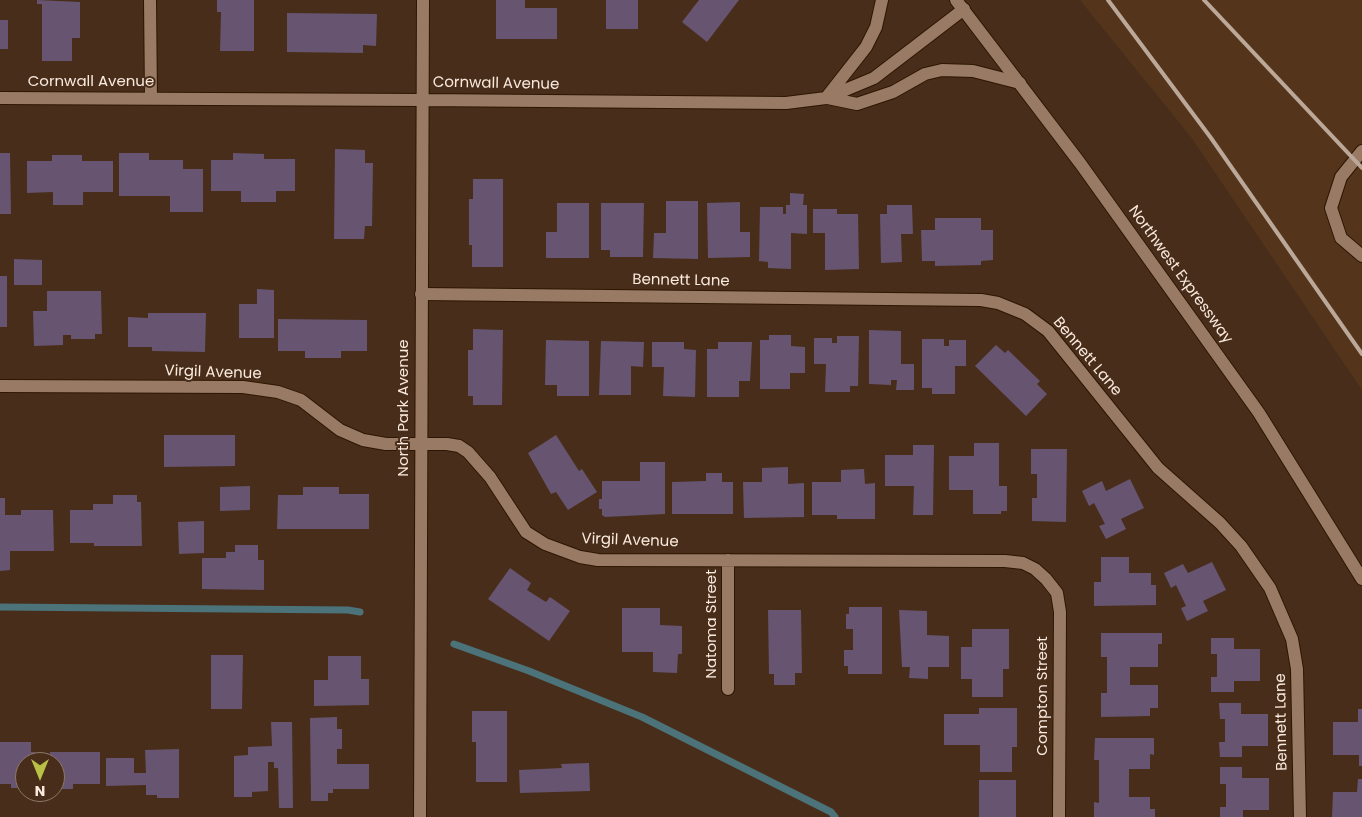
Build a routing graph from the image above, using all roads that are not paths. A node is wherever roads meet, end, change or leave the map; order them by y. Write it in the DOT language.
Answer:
graph roads {
  1 [pos="150,0"];
  2 [pos="423,0"];
  3 [pos="882,0"];
  4 [pos="960,4"];
  5 [pos="1020,83"];
  6 [pos="0,98"];
  7 [pos="151,98"];
  8 [pos="826,98"];
  9 [pos="423,100"];
  10 [pos="1362,151"];
  11 [pos="1362,256"];
  12 [pos="421,294"];
  13 [pos="0,386"];
  14 [pos="421,444"];
  15 [pos="728,560"];
  16 [pos="1046,579"];
  17 [pos="1362,579"];
  18 [pos="728,689"];
  19 [pos="420,817"];
  20 [pos="1058,817"];
  21 [pos="1300,817"];
  1 -- 7 [label="street"];
  2 -- 9 [label="street, North Park Avenue"];
  3 -- 8 [label="street"];
  4 -- 5 [label="street, Northwest Expressway"];
  4 -- 8 [label="street, Cornwall Avenue"];
  5 -- 8 [label="street"];
  5 -- 17 [label="street, Northwest Expressway"];
  6 -- 7 [label="street, Cornwall Avenue"];
  7 -- 9 [label="street, Cornwall Avenue"];
  8 -- 9 [label="street, Cornwall Avenue"];
  9 -- 12 [label="street, North Park Avenue"];
  10 -- 11 [label="street"];
  12 -- 14 [label="street, North Park Avenue"];
  12 -- 21 [label="street, Bennett Lane"];
  13 -- 14 [label="street, Virgil Avenue"];
  14 -- 15 [label="street, Virgil Avenue"];
  14 -- 19 [label="street, North Park Avenue"];
  15 -- 16 [label="street, Virgil Avenue"];
  15 -- 18 [label="street, Natoma Street"];
  16 -- 20 [label="street, Compton Street"];
}
